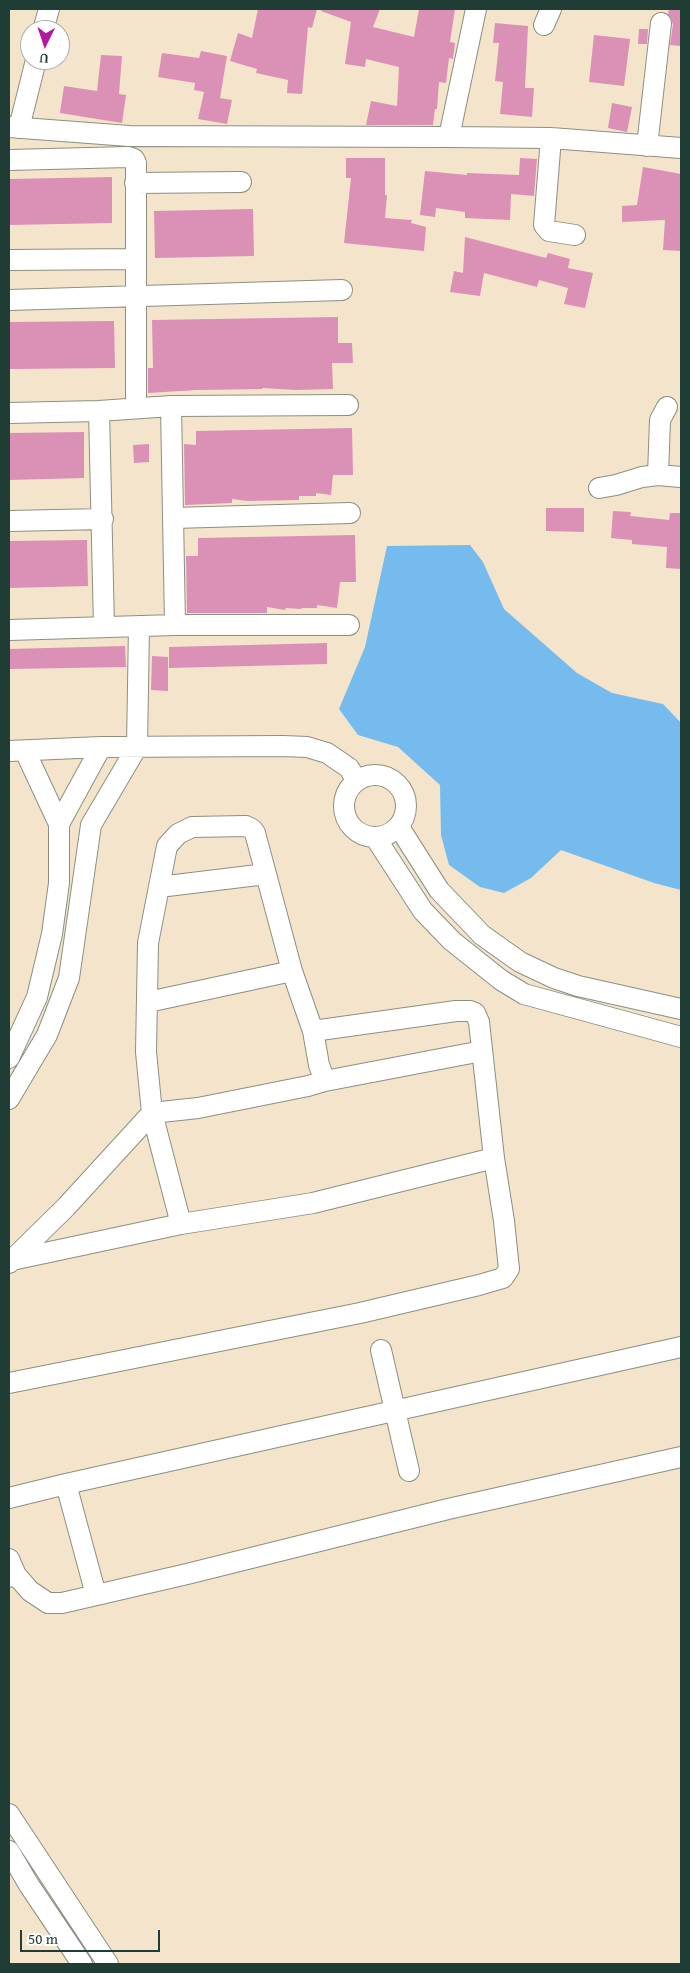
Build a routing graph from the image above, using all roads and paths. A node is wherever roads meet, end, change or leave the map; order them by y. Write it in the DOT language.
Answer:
graph roads {
  1 [pos="476,9"];
  2 [pos="660,23"];
  3 [pos="33,70"];
  4 [pos="14,127"];
  5 [pos="449,137"];
  6 [pos="551,138"];
  7 [pos="647,146"];
  8 [pos="681,148"];
  9 [pos="9,160"];
  10 [pos="241,182"];
  11 [pos="136,183"];
  12 [pos="575,234"];
  13 [pos="135,259"];
  14 [pos="9,260"];
  15 [pos="342,290"];
  16 [pos="136,296"];
  17 [pos="9,300"];
  18 [pos="348,405"];
  19 [pos="171,406"];
  20 [pos="667,406"];
  21 [pos="136,408"];
  22 [pos="99,410"];
  23 [pos="9,413"];
  24 [pos="658,475"];
  25 [pos="681,477"];
  26 [pos="599,488"];
  27 [pos="350,513"];
  28 [pos="174,518"];
  29 [pos="103,519"];
  30 [pos="9,522"];
  31 [pos="175,625"];
  32 [pos="349,625"];
  33 [pos="139,626"];
  34 [pos="104,627"];
  35 [pos="9,630"];
  36 [pos="101,747"];
  37 [pos="137,747"];
  38 [pos="17,751"];
  39 [pos="357,781"];
  40 [pos="59,824"];
  41 [pos="398,827"];
  42 [pos="375,837"];
  43 [pos="266,874"];
  44 [pos="160,887"];
  45 [pos="292,971"];
  46 [pos="148,1002"];
  47 [pos="681,1010"];
  48 [pos="313,1031"];
  49 [pos="681,1037"];
  50 [pos="482,1051"];
  51 [pos="9,1058"];
  52 [pos="325,1080"];
  53 [pos="9,1099"];
  54 [pos="152,1113"];
  55 [pos="494,1158"];
  56 [pos="181,1224"];
  57 [pos="11,1261"];
  58 [pos="681,1347"];
  59 [pos="381,1350"];
  60 [pos="9,1383"];
  61 [pos="396,1411"];
  62 [pos="681,1457"];
  63 [pos="409,1470"];
  64 [pos="66,1484"];
  65 [pos="9,1498"];
  66 [pos="11,1570"];
  67 [pos="96,1595"];
  68 [pos="9,1814"];
  69 [pos="9,1851"];
  70 [pos="82,1964"];
  71 [pos="108,1964"];
  1 -- 5 [label="street"];
  2 -- 7 [label="street"];
  3 -- 4 [label="street"];
  4 -- 5 [label="street"];
  5 -- 6 [label="street"];
  6 -- 7 [label="street"];
  6 -- 12 [label="street"];
  7 -- 8 [label="street"];
  9 -- 11 [label="street"];
  10 -- 11 [label="street"];
  11 -- 13 [label="street"];
  13 -- 14 [label="street"];
  13 -- 16 [label="street"];
  15 -- 16 [label="street"];
  16 -- 17 [label="street"];
  16 -- 21 [label="street"];
  18 -- 19 [label="street"];
  19 -- 21 [label="street"];
  19 -- 28 [label="street"];
  20 -- 24 [label="street"];
  21 -- 22 [label="street"];
  22 -- 23 [label="street"];
  22 -- 29 [label="street"];
  24 -- 25 [label="street"];
  24 -- 26 [label="street"];
  27 -- 28 [label="street"];
  28 -- 31 [label="street"];
  29 -- 30 [label="street"];
  29 -- 34 [label="street"];
  31 -- 32 [label="street"];
  31 -- 33 [label="street"];
  33 -- 34 [label="street"];
  33 -- 37 [label="street"];
  34 -- 35 [label="street"];
  36 -- 37 [label="street"];
  36 -- 38 [label="street"];
  36 -- 40 [label="street"];
  37 -- 39 [label="street"];
  37 -- 53 [label="street"];
  38 -- 40 [label="street"];
  39 -- 41 [label="street"];
  39 -- 42 [label="street"];
  40 -- 51 [label="street"];
  41 -- 42 [label="street"];
  41 -- 47 [label="street"];
  42 -- 49 [label="street"];
  43 -- 44 [label="street"];
  43 -- 44 [label="street"];
  43 -- 45 [label="street"];
  44 -- 46 [label="street"];
  45 -- 46 [label="street"];
  45 -- 48 [label="street"];
  46 -- 54 [label="street"];
  48 -- 50 [label="street"];
  48 -- 52 [label="street"];
  50 -- 52 [label="street"];
  50 -- 55 [label="street"];
  52 -- 54 [label="street"];
  54 -- 56 [label="street"];
  54 -- 57 [label="street"];
  55 -- 56 [label="street"];
  55 -- 60 [label="street"];
  56 -- 57 [label="street"];
  58 -- 61 [label="street"];
  59 -- 61 [label="street"];
  61 -- 63 [label="street"];
  61 -- 64 [label="street"];
  62 -- 67 [label="street"];
  64 -- 65 [label="street"];
  64 -- 67 [label="street"];
  66 -- 67 [label="street"];
  68 -- 71 [label="street"];
  69 -- 70 [label="street"];
}
